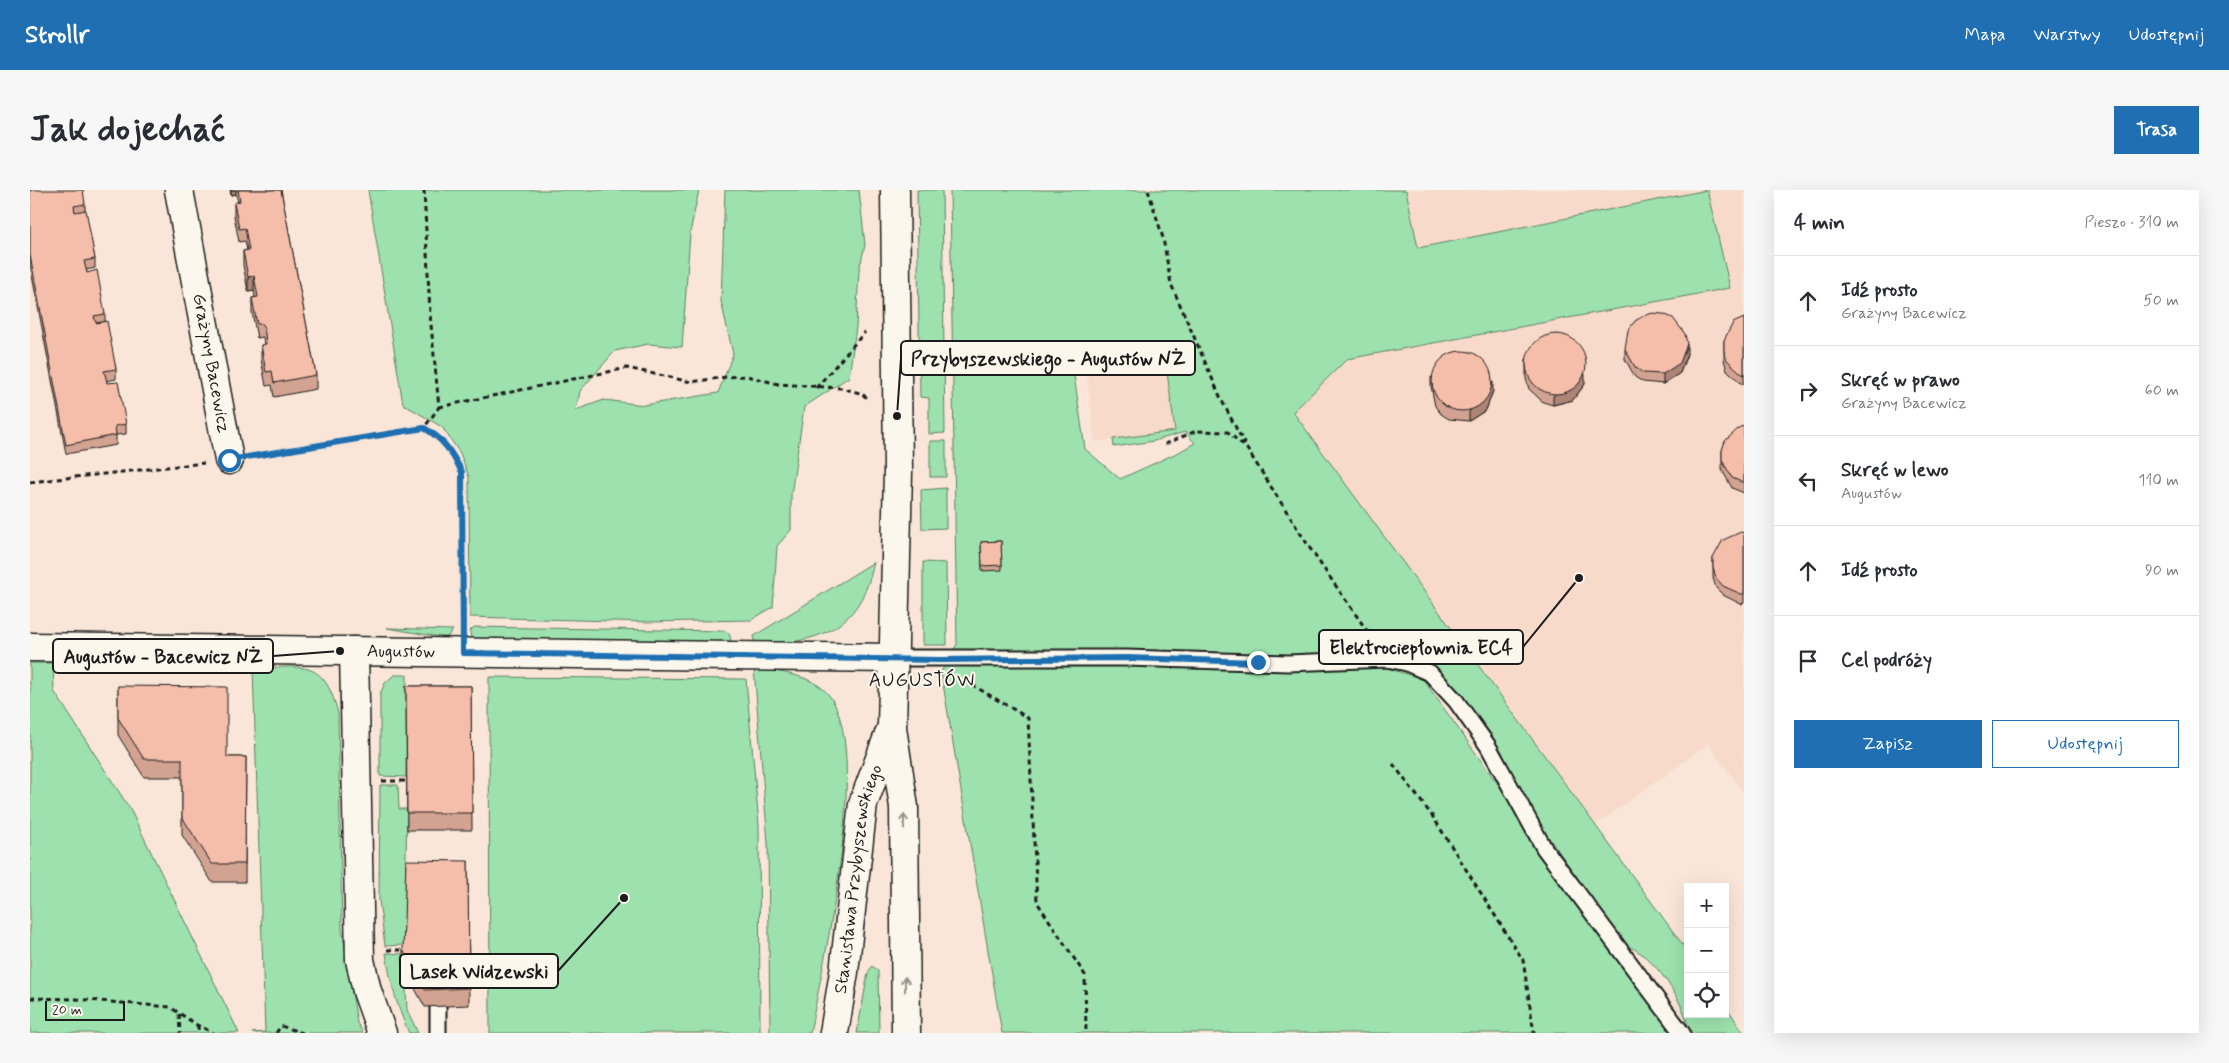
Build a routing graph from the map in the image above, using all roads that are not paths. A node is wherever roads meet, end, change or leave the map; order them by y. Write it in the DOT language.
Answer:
graph roads {
  1 [pos="179,190"];
  2 [pos="895,190"];
  3 [pos="229,460"];
  4 [pos="30,647"];
  5 [pos="354,651"];
  6 [pos="893,658"];
  7 [pos="892,728"];
  8 [pos="438,1007"];
  9 [pos="382,1033"];
  10 [pos="438,1033"];
  11 [pos="834,1033"];
  12 [pos="906,1033"];
  13 [pos="1682,1033"];
  1 -- 3 [label="street, Grażyny Bacewicz"];
  2 -- 6 [label="street, Stanisława Przybyszewskiego"];
  4 -- 5 [label="street, Augustów"];
  5 -- 6 [label="street, Augustów"];
  5 -- 9 [label="street"];
  6 -- 7 [label="street, Stanisława Przybyszewskiego"];
  6 -- 13 [label="lane"];
  7 -- 11 [label="street, Stanisława Przybyszewskiego"];
  12 -- 7 [label="street, Stanisława Przybyszewskiego, one-way"];
  8 -- 10 [label="lane"];
}
